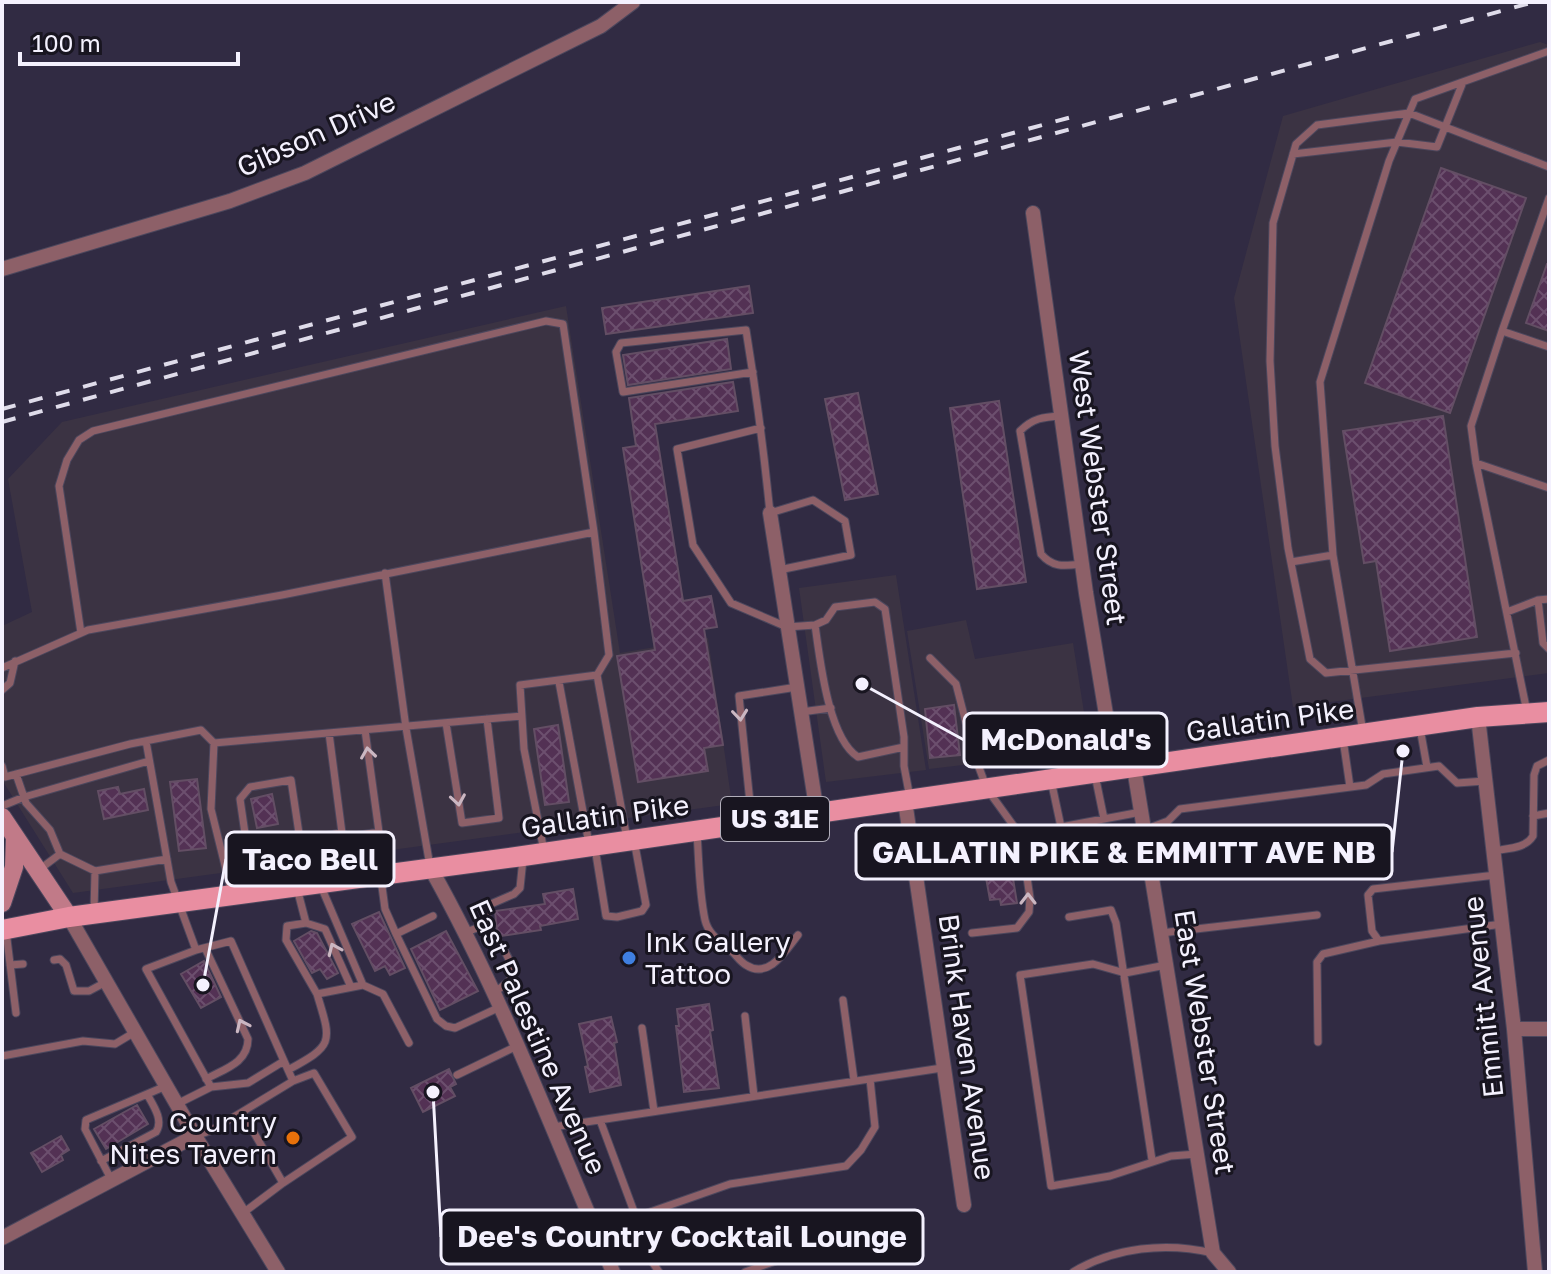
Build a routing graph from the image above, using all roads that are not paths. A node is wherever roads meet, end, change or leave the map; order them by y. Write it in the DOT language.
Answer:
graph roads {
  1 [pos="633,2"];
  2 [pos="1549,51"];
  3 [pos="1463,82"];
  4 [pos="1409,113"];
  5 [pos="1445,127"];
  6 [pos="1397,142"];
  7 [pos="1293,154"];
  8 [pos="1549,167"];
  9 [pos="1549,198"];
  10 [pos="1033,213"];
  11 [pos="2,269"];
  12 [pos="1502,331"];
  13 [pos="1549,347"];
  14 [pos="753,372"];
  15 [pos="1061,416"];
  16 [pos="761,428"];
  17 [pos="1476,463"];
  18 [pos="1549,488"];
  19 [pos="770,513"];
  20 [pos="594,532"];
  21 [pos="1333,555"];
  22 [pos="1291,562"];
  23 [pos="1082,564"];
  24 [pos="779,570"];
  25 [pos="385,573"];
  26 [pos="1549,599"];
  27 [pos="1538,600"];
  28 [pos="1507,612"];
  29 [pos="815,625"];
  30 [pos="787,627"];
  31 [pos="81,633"];
  32 [pos="1549,649"];
  33 [pos="1516,653"];
  34 [pos="930,658"];
  35 [pos="15,661"];
  36 [pos="2,668"];
  37 [pos="1352,670"];
  38 [pos="597,675"];
  39 [pos="559,682"];
  40 [pos="797,687"];
  41 [pos="2,690"];
  42 [pos="831,708"];
  43 [pos="801,712"];
  44 [pos="1549,712"];
  45 [pos="1527,713"];
  46 [pos="522,716"];
  47 [pos="1478,717"];
  48 [pos="487,719"];
  49 [pos="446,723"];
  50 [pos="1419,726"];
  51 [pos="406,728"];
  52 [pos="365,730"];
  53 [pos="329,733"];
  54 [pos="1353,736"];
  55 [pos="146,741"];
  56 [pos="214,743"];
  57 [pos="904,747"];
  58 [pos="1549,760"];
  59 [pos="149,761"];
  60 [pos="2,766"];
  61 [pos="1427,767"];
  62 [pos="1114,770"];
  63 [pos="16,774"];
  64 [pos="1051,779"];
  65 [pos="1485,781"];
  66 [pos="1350,787"];
  67 [pos="987,789"];
  68 [pos="24,797"];
  69 [pos="908,800"];
  70 [pos="2,806"];
  71 [pos="1141,812"];
  72 [pos="817,813"];
  73 [pos="1549,813"];
  74 [pos="1533,816"];
  75 [pos="2,817"];
  76 [pos="1104,819"];
  77 [pos="752,823"];
  78 [pos="1061,827"];
  79 [pos="1144,830"];
  80 [pos="696,831"];
  81 [pos="342,833"];
  82 [pos="329,835"];
  83 [pos="15,837"];
  84 [pos="300,840"];
  85 [pos="631,840"];
  86 [pos="285,842"];
  87 [pos="592,846"];
  88 [pos="1493,851"];
  89 [pos="544,853"];
  90 [pos="60,854"];
  91 [pos="523,856"];
  92 [pos="167,859"];
  93 [pos="431,869"];
  94 [pos="1069,869"];
  95 [pos="95,871"];
  96 [pos="37,872"];
  97 [pos="1496,875"];
  98 [pos="380,877"];
  99 [pos="320,884"];
  100 [pos="298,887"];
  101 [pos="233,896"];
  102 [pos="2,903"];
  103 [pos="180,903"];
  104 [pos="94,914"];
  105 [pos="1317,915"];
  106 [pos="433,916"];
  107 [pos="69,917"];
  108 [pos="1069,917"];
  109 [pos="306,923"];
  110 [pos="1502,924"];
  111 [pos="483,926"];
  112 [pos="4,929"];
  113 [pos="466,932"];
  114 [pos="972,933"];
  115 [pos="1161,933"];
  116 [pos="396,934"];
  117 [pos="798,935"];
  118 [pos="1379,941"];
  119 [pos="205,948"];
  120 [pos="196,950"];
  121 [pos="54,960"];
  122 [pos="23,964"];
  123 [pos="10,965"];
  124 [pos="1166,965"];
  125 [pos="1125,973"];
  126 [pos="106,982"];
  127 [pos="363,985"];
  128 [pos="351,987"];
  129 [pos="74,991"];
  130 [pos="64,993"];
  131 [pos="317,994"];
  132 [pos="25,999"];
  133 [pos="497,1000"];
  134 [pos="843,1000"];
  135 [pos="15,1001"];
  136 [pos="16,1013"];
  137 [pos="745,1016"];
  138 [pos="642,1028"];
  139 [pos="1514,1029"];
  140 [pos="1549,1029"];
  141 [pos="135,1032"];
  142 [pos="1318,1042"];
  143 [pos="409,1043"];
  144 [pos="517,1046"];
  145 [pos="2,1056"];
  146 [pos="286,1066"];
  147 [pos="942,1068"];
  148 [pos="457,1075"];
  149 [pos="206,1079"];
  150 [pos="870,1079"];
  151 [pos="854,1080"];
  152 [pos="293,1081"];
  153 [pos="166,1086"];
  154 [pos="211,1087"];
  155 [pos="147,1094"];
  156 [pos="754,1096"];
  157 [pos="177,1105"];
  158 [pos="654,1111"];
  159 [pos="242,1112"];
  160 [pos="600,1120"];
  161 [pos="551,1128"];
  162 [pos="195,1136"];
  163 [pos="1197,1154"];
  164 [pos="1152,1160"];
  165 [pos="101,1161"];
  166 [pos="111,1179"];
  167 [pos="283,1183"];
  168 [pos="964,1205"];
  169 [pos="243,1213"];
  170 [pos="636,1217"];
  171 [pos="2,1238"];
  172 [pos="1213,1253"];
  173 [pos="826,1259"];
  174 [pos="278,1272"];
  175 [pos="613,1272"];
  176 [pos="659,1272"];
  177 [pos="745,1272"];
  178 [pos="1073,1272"];
  179 [pos="1229,1272"];
  180 [pos="1535,1272"];
  1 -- 11 [label="street, Gibson Drive"];
  2 -- 3 [label="lane"];
  3 -- 4 [label="lane"];
  3 -- 5 [label="lane"];
  4 -- 5 [label="lane"];
  4 -- 6 [label="lane"];
  4 -- 7 [label="lane"];
  5 -- 6 [label="lane"];
  5 -- 8 [label="lane"];
  6 -- 7 [label="lane"];
  6 -- 21 [label="lane"];
  7 -- 22 [label="lane"];
  9 -- 12 [label="lane"];
  10 -- 15 [label="street, West Webster Street"];
  12 -- 13 [label="lane"];
  12 -- 17 [label="lane"];
  14 -- 14 [label="lane"];
  14 -- 16 [label="lane"];
  15 -- 23 [label="street, West Webster Street"];
  15 -- 23 [label="lane"];
  16 -- 19 [label="lane"];
  16 -- 30 [label="lane"];
  17 -- 18 [label="lane"];
  17 -- 28 [label="lane"];
  19 -- 24 [label="street"];
  19 -- 24 [label="lane"];
  20 -- 25 [label="lane"];
  20 -- 31 [label="lane"];
  20 -- 38 [label="lane"];
  21 -- 22 [label="lane"];
  21 -- 37 [label="lane"];
  22 -- 37 [label="lane"];
  23 -- 62 [label="street, West Webster Street"];
  24 -- 30 [label="street"];
  25 -- 31 [label="lane"];
  25 -- 51 [label="lane"];
  26 -- 27 [label="lane"];
  27 -- 28 [label="lane"];
  27 -- 32 [label="lane"];
  28 -- 33 [label="lane"];
  29 -- 30 [label="lane"];
  29 -- 42 [label="lane"];
  29 -- 57 [label="lane"];
  30 -- 40 [label="street"];
  31 -- 35 [label="lane"];
  33 -- 37 [label="lane"];
  33 -- 45 [label="lane"];
  34 -- 67 [label="lane"];
  35 -- 36 [label="lane"];
  35 -- 41 [label="lane"];
  37 -- 54 [label="lane"];
  38 -- 39 [label="lane"];
  38 -- 85 [label="lane"];
  39 -- 46 [label="lane"];
  39 -- 87 [label="lane"];
  40 -- 43 [label="street"];
  40 -- 77 [label="lane, one-way"];
  42 -- 43 [label="lane"];
  42 -- 57 [label="lane"];
  43 -- 72 [label="street"];
  44 -- 45 [label="main road, Gallatin Pike / US 31E"];
  45 -- 47 [label="main road, Gallatin Pike / US 31E"];
  46 -- 48 [label="lane"];
  46 -- 89 [label="lane"];
  47 -- 50 [label="main road, Gallatin Pike / US 31E"];
  47 -- 65 [label="street, Emmitt Avenue"];
  48 -- 49 [label="lane"];
  49 -- 48 [label="lane, one-way"];
  49 -- 51 [label="lane"];
  50 -- 54 [label="main road, Gallatin Pike / US 31E"];
  50 -- 61 [label="lane"];
  51 -- 52 [label="lane"];
  51 -- 93 [label="lane"];
  52 -- 53 [label="lane"];
  81 -- 52 [label="lane, one-way"];
  53 -- 56 [label="lane"];
  53 -- 81 [label="lane"];
  54 -- 62 [label="main road, Gallatin Pike / US 31E"];
  54 -- 66 [label="lane"];
  55 -- 56 [label="lane"];
  55 -- 59 [label="lane"];
  55 -- 63 [label="lane"];
  56 -- 101 [label="lane"];
  57 -- 69 [label="lane"];
  58 -- 74 [label="lane"];
  59 -- 68 [label="lane"];
  59 -- 92 [label="lane"];
  60 -- 63 [label="lane"];
  61 -- 65 [label="lane"];
  61 -- 66 [label="lane"];
  62 -- 64 [label="main road, Gallatin Pike / US 31E"];
  62 -- 71 [label="street, East Webster Street"];
  62 -- 76 [label="lane"];
  63 -- 68 [label="lane"];
  64 -- 67 [label="main road, Gallatin Pike / US 31E"];
  64 -- 78 [label="lane"];
  65 -- 88 [label="street, Emmitt Avenue"];
  66 -- 79 [label="lane"];
  67 -- 69 [label="main road, Gallatin Pike / US 31E"];
  114 -- 67 [label="lane, one-way"];
  68 -- 70 [label="lane"];
  68 -- 90 [label="lane"];
  69 -- 72 [label="main road, Gallatin Pike / US 31E"];
  69 -- 147 [label="street, Brink Haven Avenue"];
  71 -- 76 [label="lane"];
  71 -- 79 [label="street, East Webster Street"];
  72 -- 77 [label="main road, Gallatin Pike / US 31E"];
  73 -- 74 [label="lane"];
  74 -- 88 [label="lane"];
  75 -- 83 [label="main road"];
  76 -- 78 [label="lane"];
  77 -- 80 [label="main road, Gallatin Pike / US 31E"];
  78 -- 94 [label="lane"];
  79 -- 115 [label="street, East Webster Street"];
  80 -- 85 [label="main road, Gallatin Pike / US 31E"];
  80 -- 117 [label="lane"];
  81 -- 82 [label="lane"];
  82 -- 84 [label="lane"];
  82 -- 99 [label="lane"];
  83 -- 96 [label="main road"];
  83 -- 102 [label="main road"];
  84 -- 86 [label="lane"];
  84 -- 86 [label="lane"];
  85 -- 87 [label="main road, Gallatin Pike / US 31E"];
  85 -- 87 [label="lane"];
  86 -- 100 [label="lane"];
  87 -- 89 [label="main road, Gallatin Pike / US 31E"];
  88 -- 97 [label="street, Emmitt Avenue"];
  89 -- 91 [label="main road, Gallatin Pike / US 31E"];
  90 -- 95 [label="lane"];
  90 -- 96 [label="lane"];
  91 -- 93 [label="main road, Gallatin Pike / US 31E"];
  91 -- 111 [label="lane"];
  92 -- 95 [label="lane"];
  92 -- 103 [label="lane"];
  93 -- 98 [label="main road, Gallatin Pike / US 31E"];
  93 -- 113 [label="street, East Palestine Avenue"];
  95 -- 104 [label="lane"];
  96 -- 107 [label="main road"];
  97 -- 110 [label="street, Emmitt Avenue"];
  97 -- 118 [label="lane"];
  98 -- 99 [label="main road, Gallatin Pike / US 31E"];
  98 -- 116 [label="lane"];
  99 -- 100 [label="main road, Gallatin Pike / US 31E"];
  99 -- 127 [label="lane"];
  100 -- 101 [label="main road, Gallatin Pike / US 31E"];
  100 -- 109 [label="lane"];
  101 -- 103 [label="main road, Gallatin Pike / US 31E"];
  103 -- 104 [label="main road, Gallatin Pike / US 31E"];
  103 -- 120 [label="lane"];
  104 -- 107 [label="main road, Gallatin Pike / US 31E"];
  105 -- 115 [label="lane"];
  106 -- 116 [label="lane"];
  107 -- 112 [label="main road, Gallatin Pike / US 31E"];
  107 -- 126 [label="street"];
  108 -- 125 [label="lane"];
  128 -- 109 [label="lane, one-way"];
  109 -- 131 [label="lane"];
  110 -- 118 [label="lane"];
  110 -- 139 [label="street, Emmitt Avenue"];
  111 -- 113 [label="lane"];
  111 -- 133 [label="lane"];
  112 -- 123 [label="lane"];
  113 -- 133 [label="street, East Palestine Avenue"];
  115 -- 124 [label="street, East Webster Street"];
  116 -- 133 [label="lane"];
  118 -- 142 [label="lane"];
  119 -- 120 [label="lane"];
  119 -- 146 [label="lane"];
  149 -- 119 [label="lane, one-way"];
  120 -- 149 [label="lane"];
  121 -- 129 [label="lane"];
  122 -- 123 [label="lane"];
  123 -- 135 [label="lane"];
  124 -- 125 [label="lane"];
  124 -- 163 [label="street, East Webster Street"];
  125 -- 164 [label="lane"];
  125 -- 164 [label="lane"];
  126 -- 129 [label="lane"];
  126 -- 141 [label="street"];
  127 -- 128 [label="lane"];
  127 -- 143 [label="lane"];
  128 -- 131 [label="lane"];
  129 -- 130 [label="lane"];
  131 -- 146 [label="lane"];
  132 -- 135 [label="lane"];
  133 -- 144 [label="street, East Palestine Avenue"];
  134 -- 151 [label="lane"];
  135 -- 136 [label="lane"];
  137 -- 156 [label="lane"];
  138 -- 158 [label="lane"];
  139 -- 140 [label="street"];
  139 -- 180 [label="street, Emmitt Avenue"];
  141 -- 145 [label="lane"];
  141 -- 153 [label="street"];
  144 -- 148 [label="lane"];
  144 -- 161 [label="street, East Palestine Avenue"];
  146 -- 152 [label="lane"];
  146 -- 154 [label="lane"];
  147 -- 150 [label="lane"];
  147 -- 168 [label="street, Brink Haven Avenue"];
  149 -- 154 [label="lane"];
  150 -- 151 [label="lane"];
  150 -- 170 [label="lane"];
  151 -- 156 [label="lane"];
  152 -- 159 [label="lane"];
  152 -- 167 [label="lane"];
  153 -- 155 [label="lane"];
  153 -- 157 [label="street"];
  154 -- 157 [label="lane"];
  155 -- 165 [label="lane"];
  155 -- 165 [label="lane"];
  156 -- 158 [label="lane"];
  157 -- 162 [label="street"];
  158 -- 160 [label="lane"];
  159 -- 162 [label="lane"];
  159 -- 167 [label="lane"];
  160 -- 161 [label="lane"];
  160 -- 170 [label="lane"];
  161 -- 175 [label="street, East Palestine Avenue"];
  162 -- 166 [label="street"];
  162 -- 169 [label="street"];
  163 -- 164 [label="lane"];
  163 -- 172 [label="street, East Webster Street"];
  165 -- 166 [label="lane"];
  166 -- 171 [label="street"];
  167 -- 169 [label="lane"];
  169 -- 174 [label="street"];
  170 -- 176 [label="lane"];
  172 -- 178 [label="lane"];
  172 -- 179 [label="street"];
  173 -- 177 [label="lane"];
}
